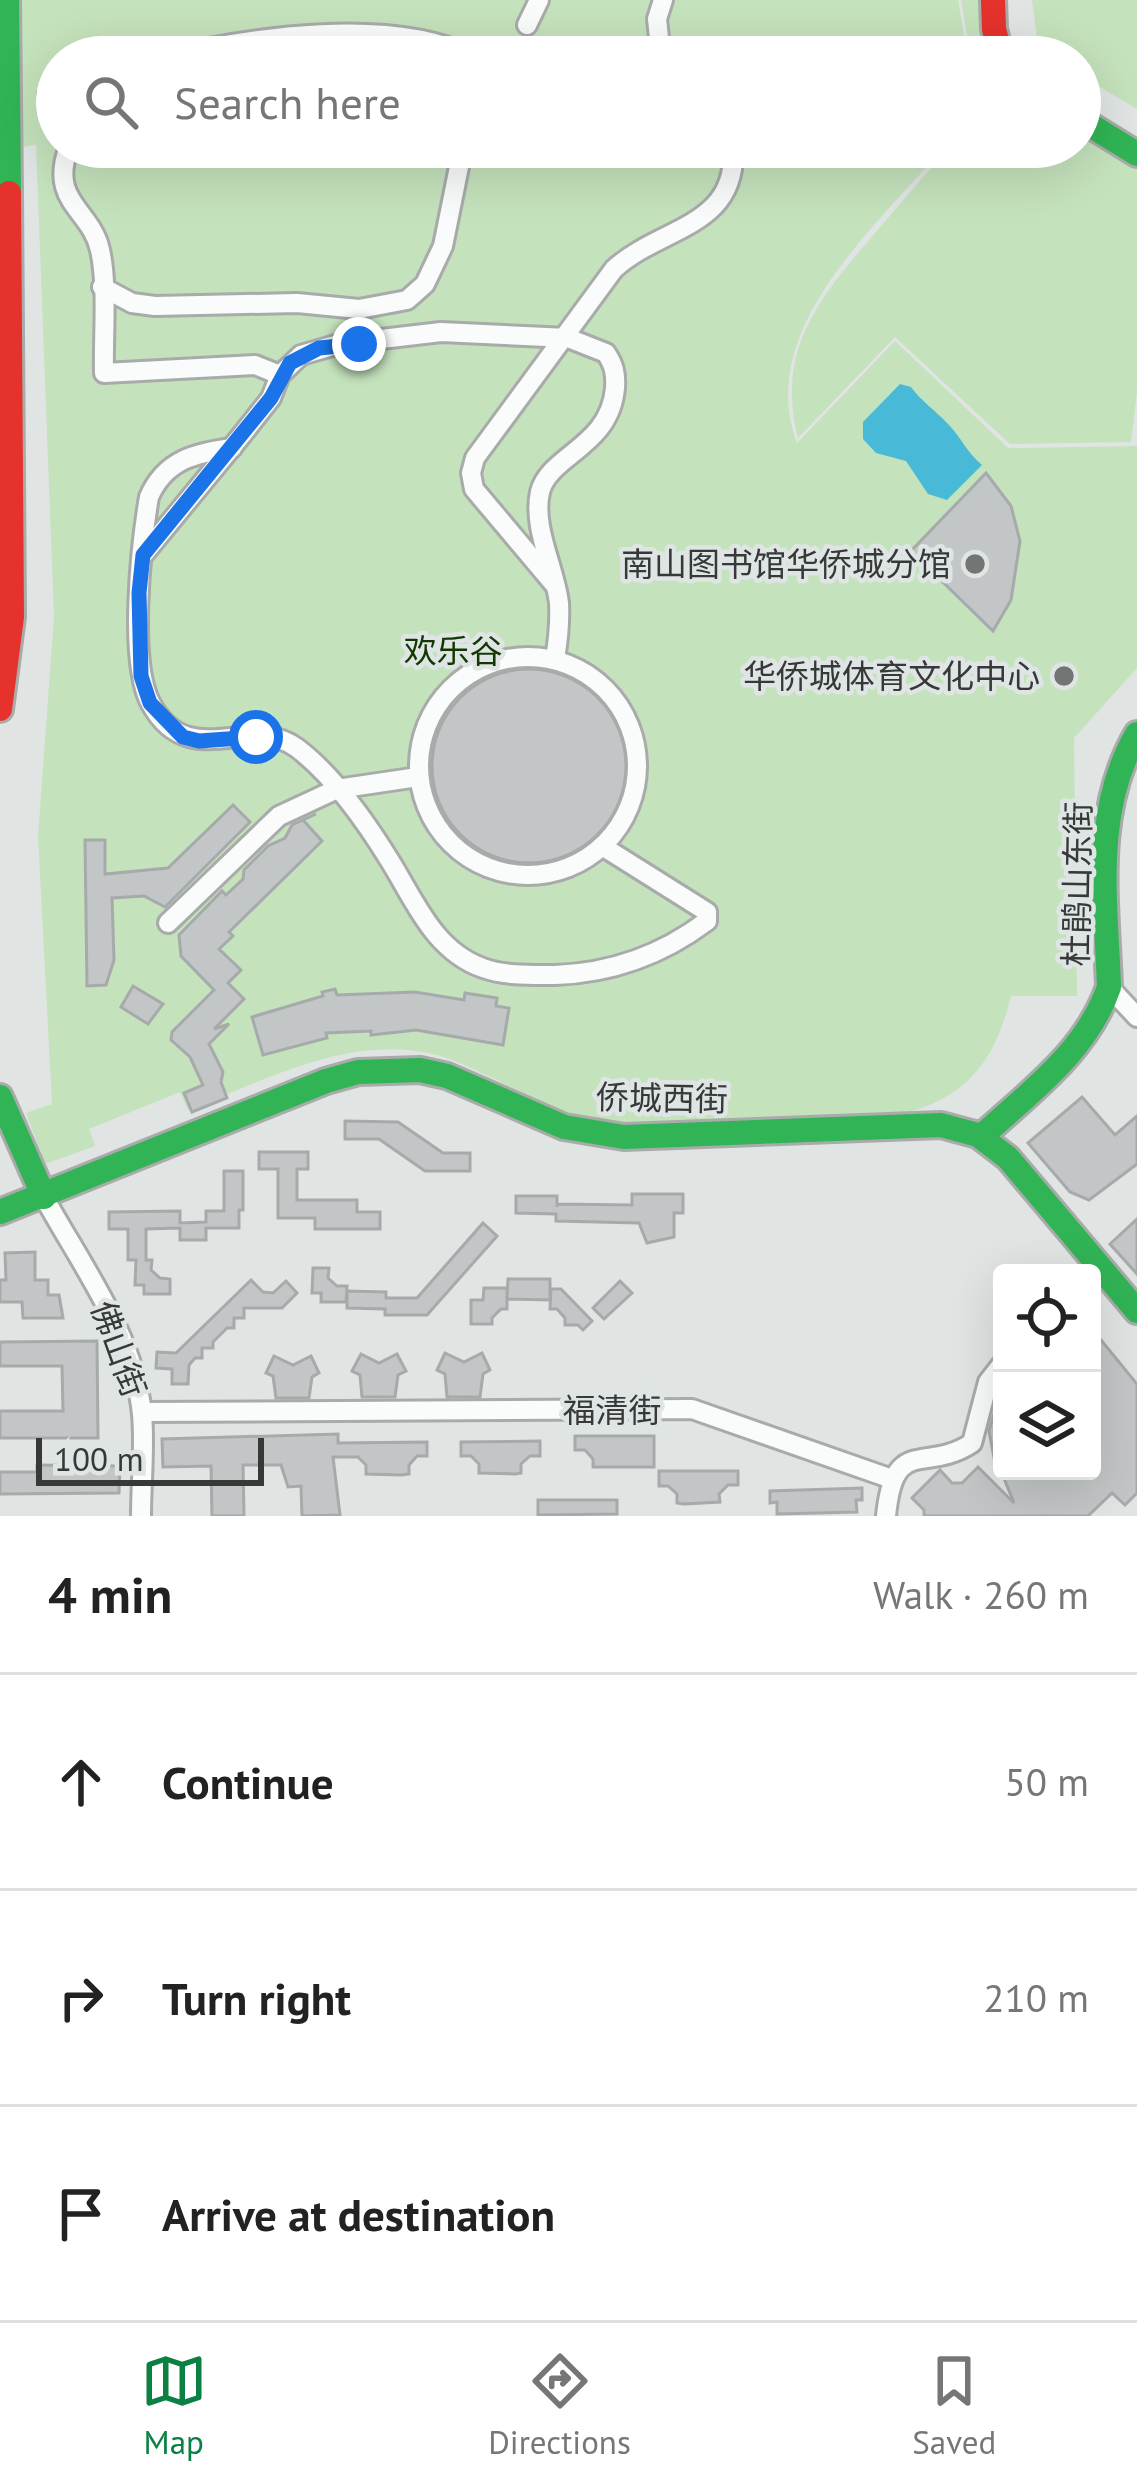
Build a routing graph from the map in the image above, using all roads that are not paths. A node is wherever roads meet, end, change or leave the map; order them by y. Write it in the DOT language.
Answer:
graph roads {
  1 [pos="8,0"];
  2 [pos="539,0"];
  3 [pos="663,0"];
  4 [pos="993,0"];
  5 [pos="527,25"];
  6 [pos="4,27"];
  7 [pos="659,36"];
  8 [pos="996,36"];
  9 [pos="1101,132"];
  10 [pos="1137,154"];
  11 [pos="63,168"];
  12 [pos="459,168"];
  13 [pos="732,168"];
  14 [pos="102,287"];
  15 [pos="568,338"];
  16 [pos="280,375"];
  17 [pos="232,448"];
  18 [pos="143,555"];
  19 [pos="556,587"];
  20 [pos="555,659"];
  21 [pos="0,709"];
  22 [pos="1137,734"];
  23 [pos="418,777"];
  24 [pos="337,789"];
  25 [pos="602,846"];
  26 [pos="168,923"];
  27 [pos="1109,987"];
  28 [pos="1137,1017"];
  29 [pos="0,1097"];
  30 [pos="982,1136"];
  31 [pos="44,1197"];
  32 [pos="0,1212"];
  33 [pos="1087,1264"];
  34 [pos="1101,1282"];
  35 [pos="1137,1311"];
  36 [pos="996,1372"];
  37 [pos="142,1412"];
  38 [pos="892,1478"];
  39 [pos="141,1516"];
  40 [pos="886,1516"];
  1 -- 6 [label="street"];
  2 -- 5 [label="street"];
  3 -- 7 [label="street"];
  4 -- 8 [label="street"];
  6 -- 21 [label="street"];
  9 -- 10 [label="street"];
  11 -- 14 [label="street"];
  12 -- 14 [label="street"];
  13 -- 15 [label="street"];
  14 -- 16 [label="street"];
  15 -- 16 [label="street"];
  15 -- 19 [label="street"];
  15 -- 19 [label="street"];
  16 -- 17 [label="street"];
  17 -- 18 [label="street"];
  17 -- 18 [label="street"];
  18 -- 24 [label="street"];
  19 -- 20 [label="street"];
  20 -- 23 [label="street"];
  20 -- 25 [label="street"];
  22 -- 27 [label="street, 杜鹃山东街"];
  23 -- 24 [label="street"];
  23 -- 25 [label="street"];
  24 -- 25 [label="street"];
  24 -- 26 [label="street"];
  27 -- 28 [label="street"];
  27 -- 30 [label="street, 杜鹃山东街"];
  29 -- 31 [label="street"];
  30 -- 31 [label="street, 侨城西街"];
  30 -- 33 [label="street"];
  31 -- 32 [label="street, 侨城西街"];
  31 -- 37 [label="street, 佛山街"];
  34 -- 35 [label="street"];
  36 -- 38 [label="street"];
  37 -- 38 [label="street, 福清街"];
  37 -- 39 [label="street, 佛山街"];
  38 -- 40 [label="street"];
}
